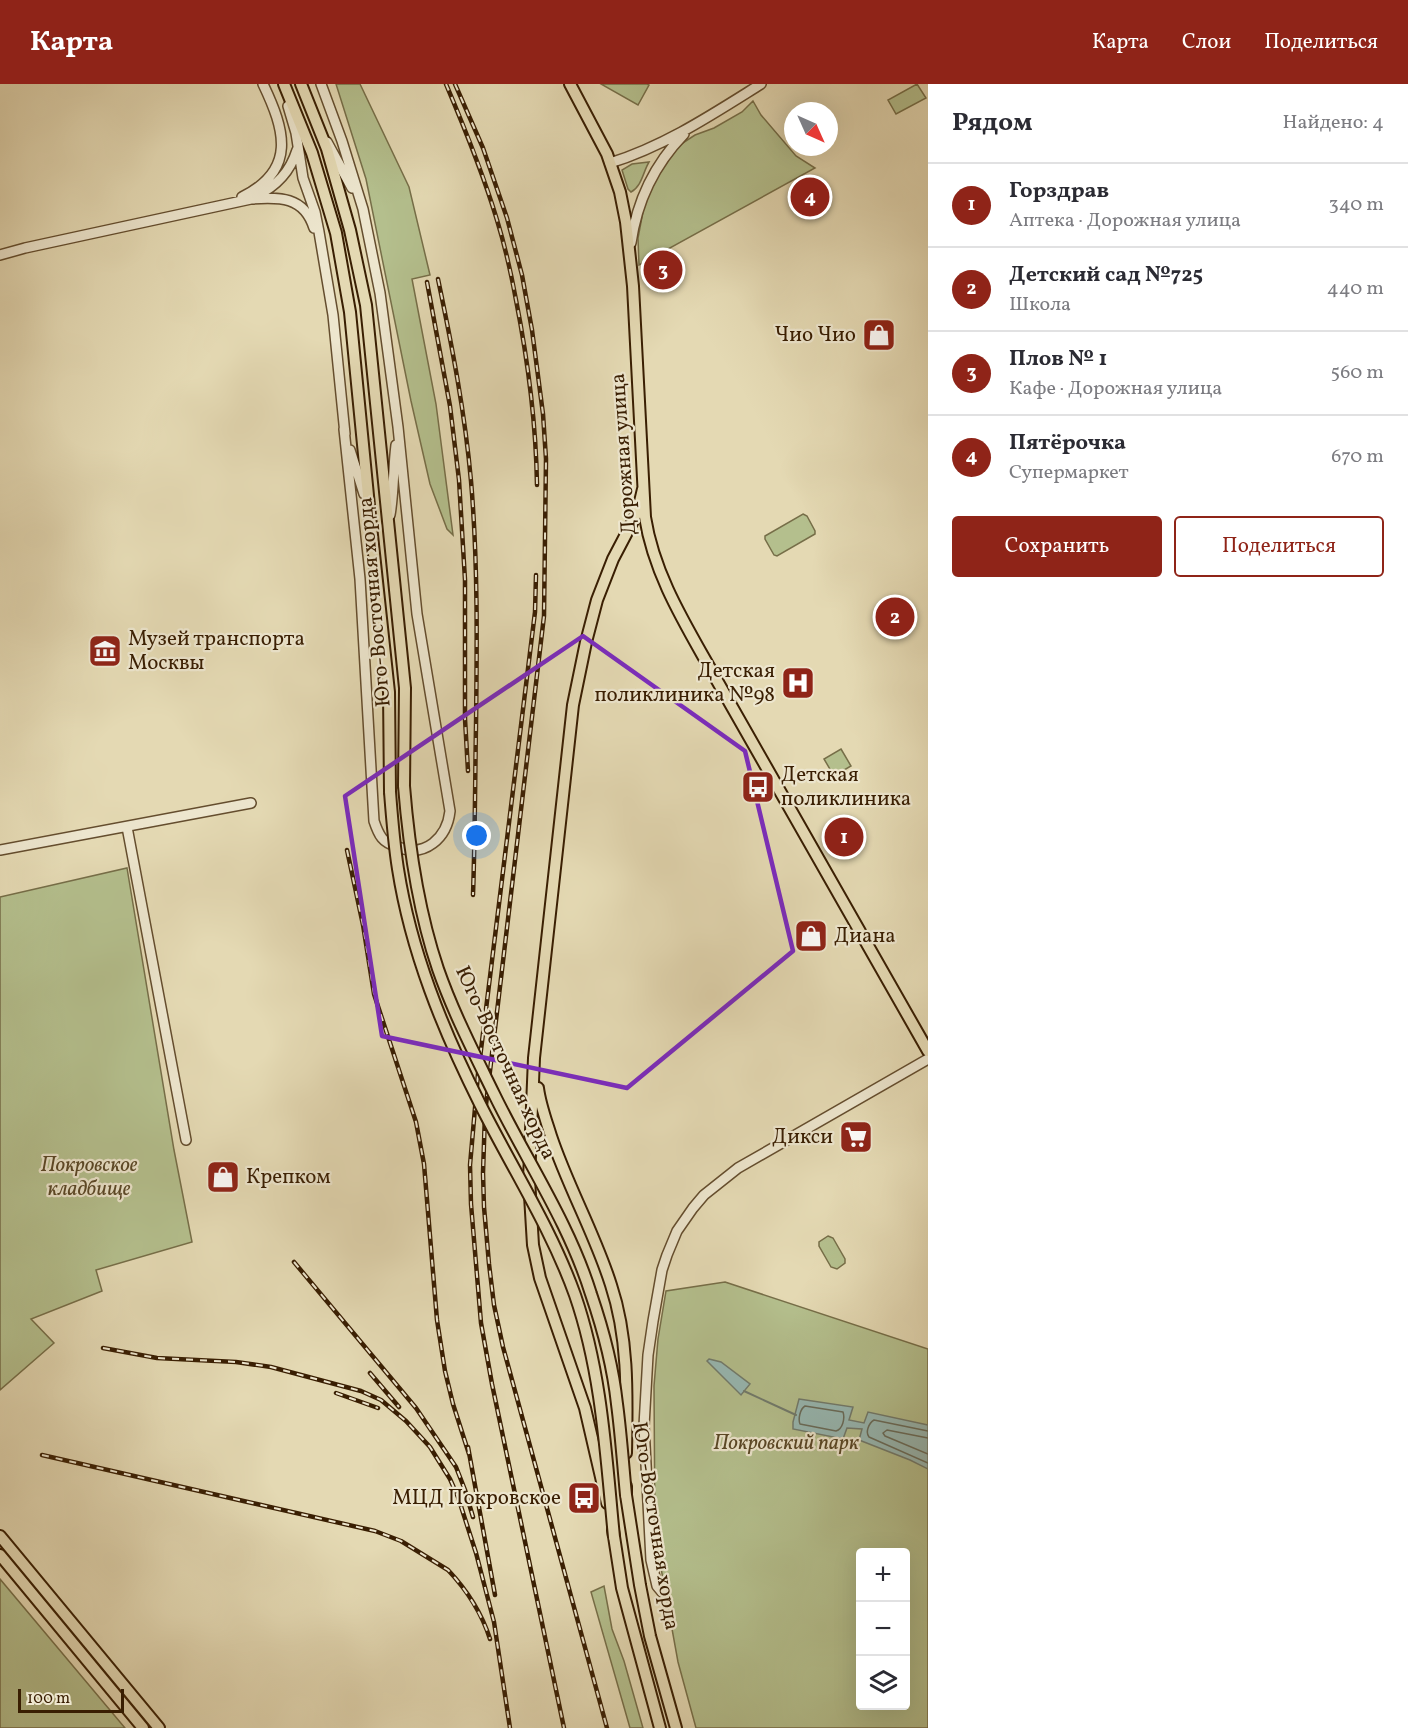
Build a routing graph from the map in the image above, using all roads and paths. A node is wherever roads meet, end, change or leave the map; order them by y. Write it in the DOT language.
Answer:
graph roads {
  1 [pos="263,84"];
  2 [pos="279,84"];
  3 [pos="284,84"];
  4 [pos="301,84"];
  5 [pos="321,84"];
  6 [pos="570,84"];
  7 [pos="761,84"];
  8 [pos="316,121"];
  9 [pos="690,128"];
  10 [pos="297,148"];
  11 [pos="610,163"];
  12 [pos="251,199"];
  13 [pos="223,205"];
  14 [pos="363,208"];
  15 [pos="321,247"];
  16 [pos="630,252"];
  17 [pos="0,255"];
  18 [pos="398,427"];
  19 [pos="344,429"];
  20 [pos="643,489"];
  21 [pos="645,517"];
  22 [pos="388,523"];
  23 [pos="371,526"];
  24 [pos="626,534"];
  25 [pos="648,535"];
  26 [pos="251,803"];
  27 [pos="127,827"];
  28 [pos="0,850"];
  29 [pos="928,1051"];
  30 [pos="534,1058"];
  31 [pos="928,1059"];
  32 [pos="186,1140"];
  33 [pos="626,1495"];
  34 [pos="0,1536"];
  35 [pos="614,1537"];
  36 [pos="0,1556"];
  37 [pos="662,1592"];
  38 [pos="143,1728"];
  39 [pos="159,1728"];
  40 [pos="660,1728"];
  41 [pos="676,1728"];
  1 -- 13 [label="street"];
  2 -- 10 [label="street"];
  3 -- 23 [label="main road, Юго-Восточная хорда"];
  4 -- 8 [label="main road, Юго-Восточная хорда"];
  5 -- 14 [label="street"];
  6 -- 11 [label="main road, Дорожная улица"];
  7 -- 9 [label="street"];
  8 -- 14 [label="street"];
  8 -- 22 [label="main road, Юго-Восточная хорда"];
  9 -- 11 [label="street"];
  9 -- 16 [label="street"];
  10 -- 12 [label="street"];
  10 -- 15 [label="street"];
  11 -- 16 [label="main road, Дорожная улица"];
  12 -- 13 [label="street"];
  12 -- 15 [label="street"];
  13 -- 17 [label="street"];
  14 -- 18 [label="street"];
  15 -- 19 [label="street"];
  16 -- 20 [label="main road, Дорожная улица"];
  18 -- 19 [label="street"];
  18 -- 22 [label="street"];
  19 -- 23 [label="street"];
  20 -- 21 [label="main road, Дорожная улица"];
  20 -- 24 [label="main road"];
  21 -- 24 [label="main road"];
  21 -- 25 [label="main road, Дорожная улица"];
  22 -- 33 [label="main road, Юго-Восточная хорда, bridge"];
  23 -- 35 [label="main road, Юго-Восточная хорда, bridge"];
  24 -- 25 [label="main road"];
  24 -- 30 [label="main road"];
  25 -- 29 [label="main road, Дорожная улица"];
  26 -- 27 [label="street"];
  27 -- 28 [label="street"];
  27 -- 32 [label="street"];
  30 -- 33 [label="main road, bridge"];
  30 -- 35 [label="main road, bridge"];
  31 -- 37 [label="street"];
  33 -- 41 [label="main road, Юго-Восточная хорда"];
  34 -- 39 [label="main road"];
  35 -- 40 [label="main road, Юго-Восточная хорда"];
  36 -- 38 [label="main road"];
}
